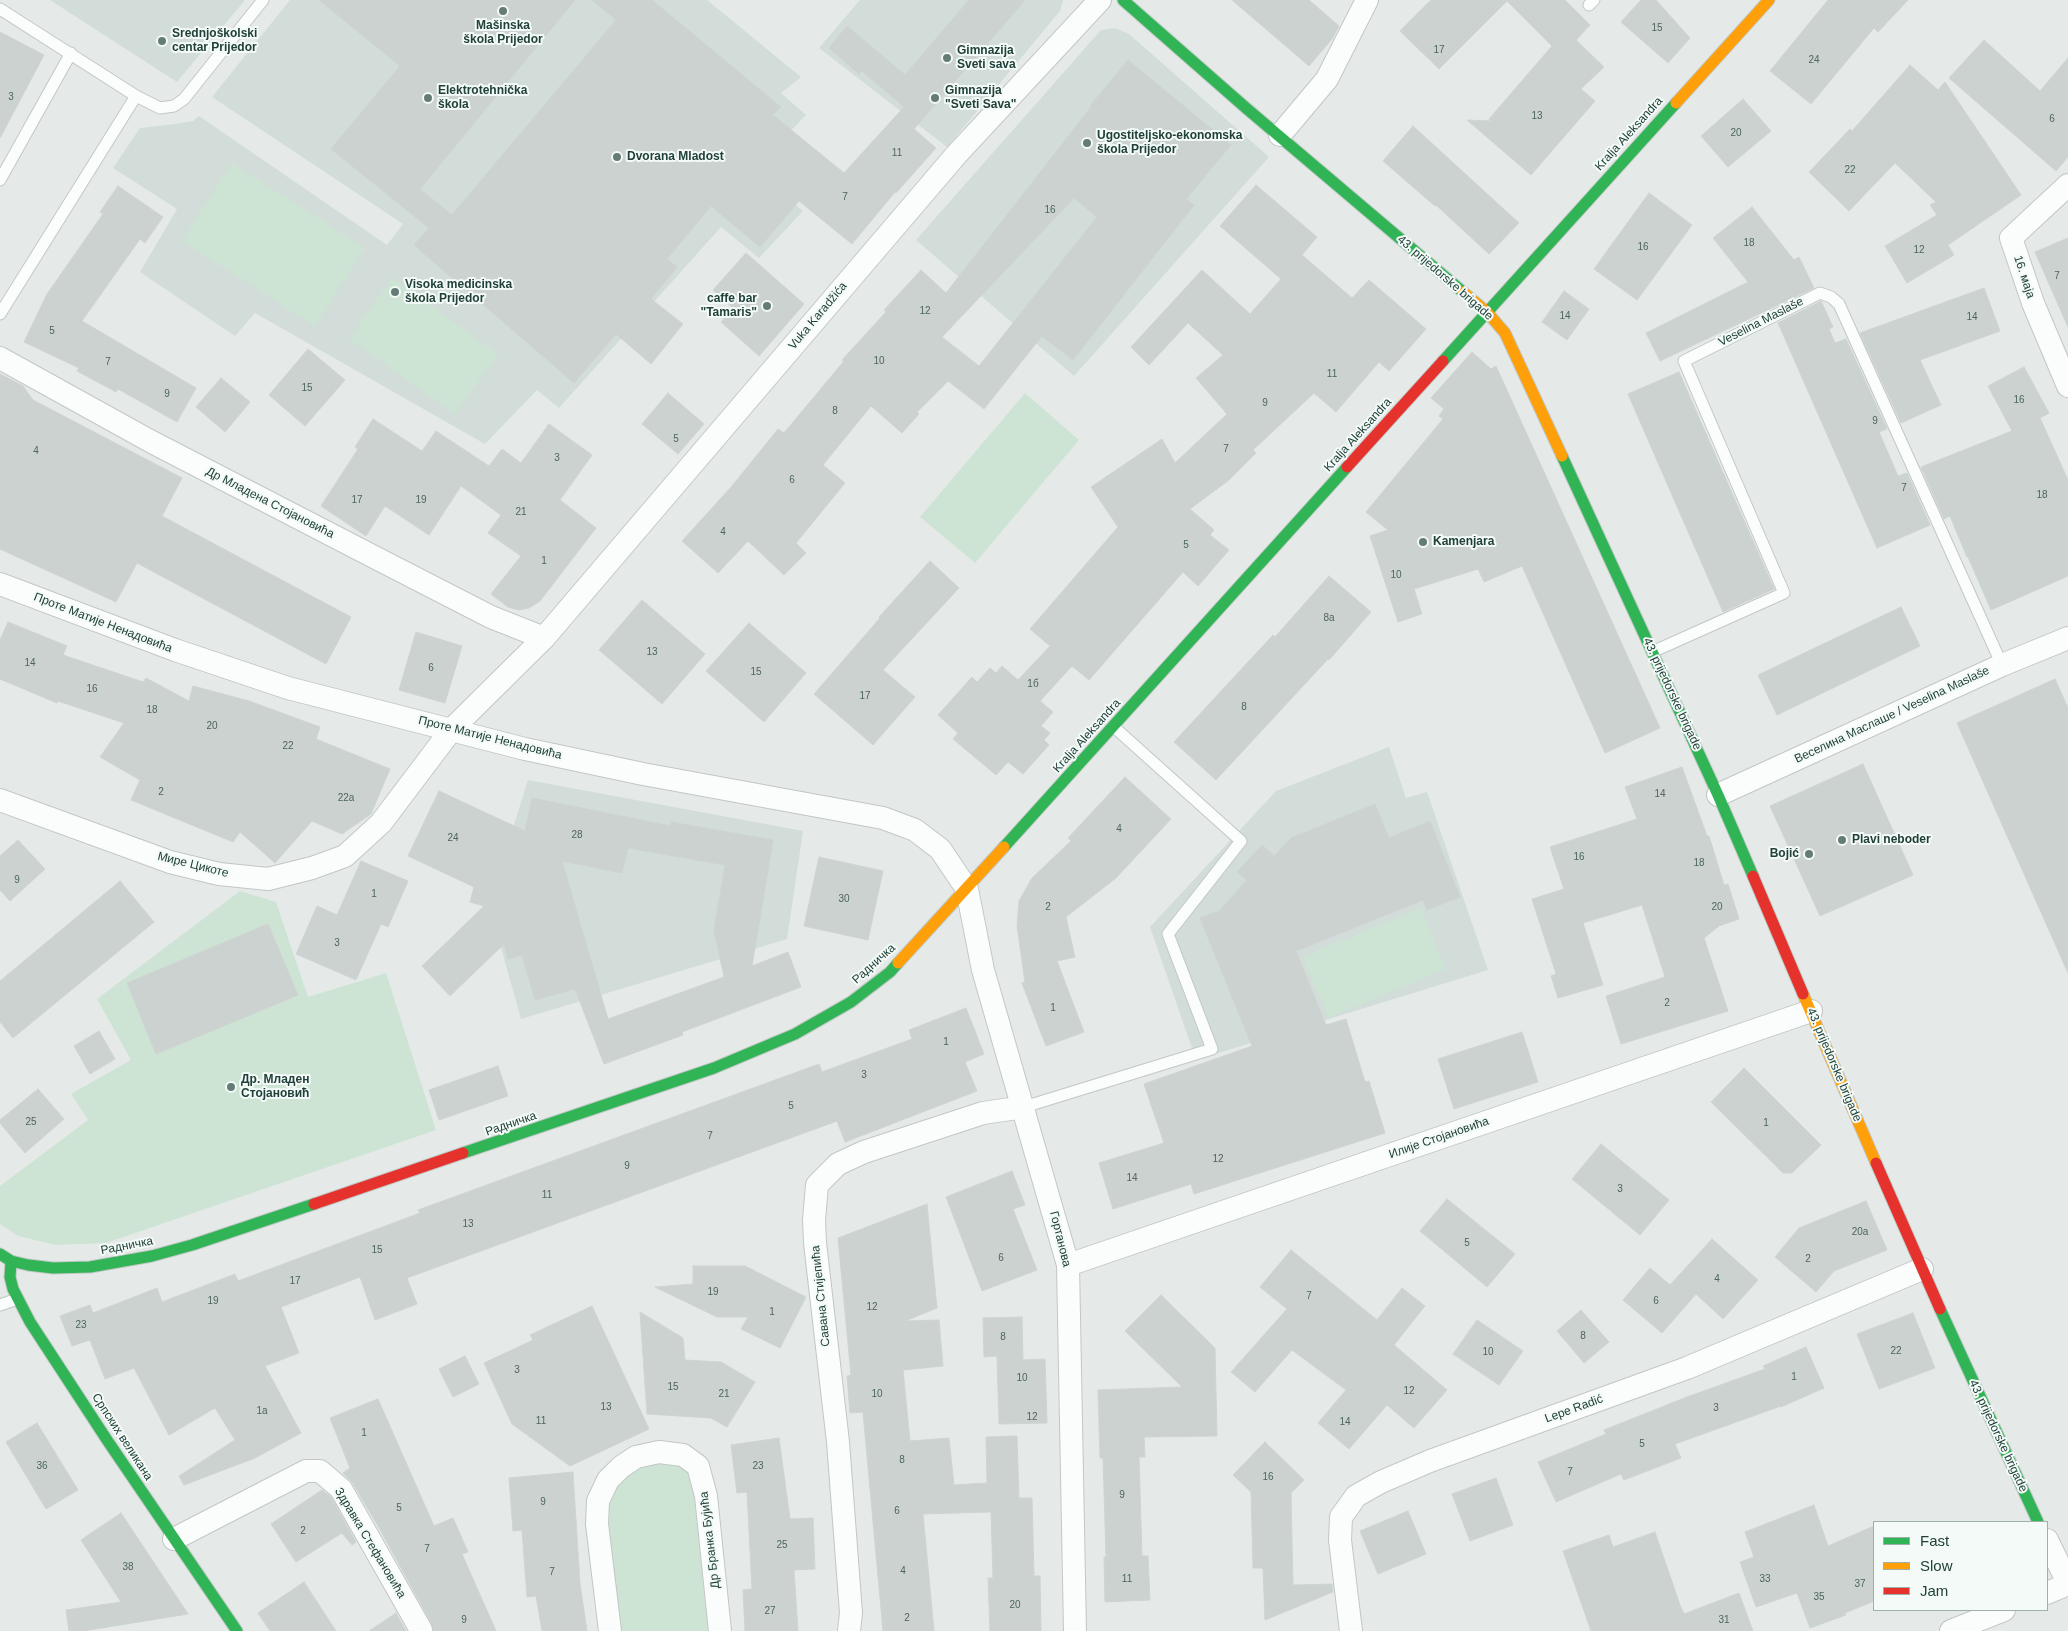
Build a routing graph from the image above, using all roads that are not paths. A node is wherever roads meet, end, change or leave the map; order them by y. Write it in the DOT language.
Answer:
graph roads {
  1 [pos="263,0"];
  2 [pos="1100,0"];
  3 [pos="1123,0"];
  4 [pos="1367,0"];
  5 [pos="1769,0"];
  6 [pos="0,9"];
  7 [pos="71,53"];
  8 [pos="136,96"];
  9 [pos="1280,135"];
  10 [pos="0,180"];
  11 [pos="2068,185"];
  12 [pos="1487,312"];
  13 [pos="0,314"];
  14 [pos="0,358"];
  15 [pos="2068,386"];
  16 [pos="0,584"];
  17 [pos="544,638"];
  18 [pos="2068,638"];
  19 [pos="1652,652"];
  20 [pos="2002,665"];
  21 [pos="1114,726"];
  22 [pos="452,729"];
  23 [pos="1718,795"];
  24 [pos="0,800"];
  25 [pos="967,889"];
  26 [pos="1811,1011"];
  27 [pos="1024,1107"];
  28 [pos="0,1254"];
  29 [pos="11,1261"];
  30 [pos="1068,1265"];
  31 [pos="1922,1269"];
  32 [pos="17,1300"];
  33 [pos="0,1305"];
  34 [pos="2038,1521"];
  35 [pos="174,1539"];
  36 [pos="2048,1542"];
  37 [pos="2068,1583"];
  38 [pos="2048,1593"];
  39 [pos="2001,1611"];
  40 [pos="421,1630"];
  41 [pos="237,1631"];
  42 [pos="610,1631"];
  43 [pos="720,1631"];
  44 [pos="849,1631"];
  45 [pos="1075,1631"];
  46 [pos="1351,1631"];
  47 [pos="1951,1631"];
  1 -- 8 [label="lane"];
  2 -- 17 [label="street, Vuka Karadžića"];
  3 -- 9 [label="main road, 43. prijedorske brigade"];
  4 -- 9 [label="street"];
  5 -- 12 [label="main road, Kralja Aleksandra"];
  6 -- 7 [label="lane"];
  7 -- 8 [label="lane"];
  7 -- 10 [label="lane"];
  8 -- 13 [label="lane"];
  9 -- 12 [label="main road, 43. prijedorske brigade"];
  11 -- 15 [label="street, 16. маја"];
  12 -- 19 [label="main road, 43. prijedorske brigade"];
  12 -- 21 [label="main road, Kralja Aleksandra"];
  14 -- 17 [label="street, Др Младена Стојановића"];
  16 -- 22 [label="street, Проте Матије Ненадовића"];
  17 -- 22 [label="street, Vuka Karadžića"];
  18 -- 20 [label="street, Веселина Маслаше / Veselina Maslaše"];
  19 -- 20 [label="lane, Veselina Maslaše"];
  19 -- 23 [label="main road, 43. prijedorske brigade"];
  20 -- 23 [label="street, Веселина Маслаше / Veselina Maslaše"];
  21 -- 25 [label="main road, Kralja Aleksandra"];
  21 -- 27 [label="lane"];
  22 -- 24 [label="street, Мире Цикоте"];
  22 -- 25 [label="street, Проте Матије Ненадовића"];
  23 -- 26 [label="main road, 43. prijedorske brigade"];
  25 -- 27 [label="street, Гортанова"];
  25 -- 29 [label="main road, Радничка"];
  26 -- 30 [label="street, Илије Стојановића"];
  26 -- 31 [label="main road, 43. prijedorske brigade"];
  27 -- 30 [label="street, Гортанова"];
  27 -- 44 [label="street, Савана Стијепића"];
  28 -- 29 [label="main road"];
  29 -- 32 [label="main road, Српских великана"];
  30 -- 45 [label="street, Гортанова"];
  31 -- 34 [label="main road, 43. prijedorske brigade"];
  31 -- 46 [label="street, Lepe Radić"];
  32 -- 33 [label="lane"];
  32 -- 35 [label="main road, Српских великана"];
  35 -- 40 [label="street, Здравка Стефановића"];
  35 -- 41 [label="main road, Српских великана"];
  36 -- 37 [label="street"];
  37 -- 38 [label="street"];
  39 -- 47 [label="street"];
  42 -- 43 [label="street, Др Бранка Бујића"];
}
